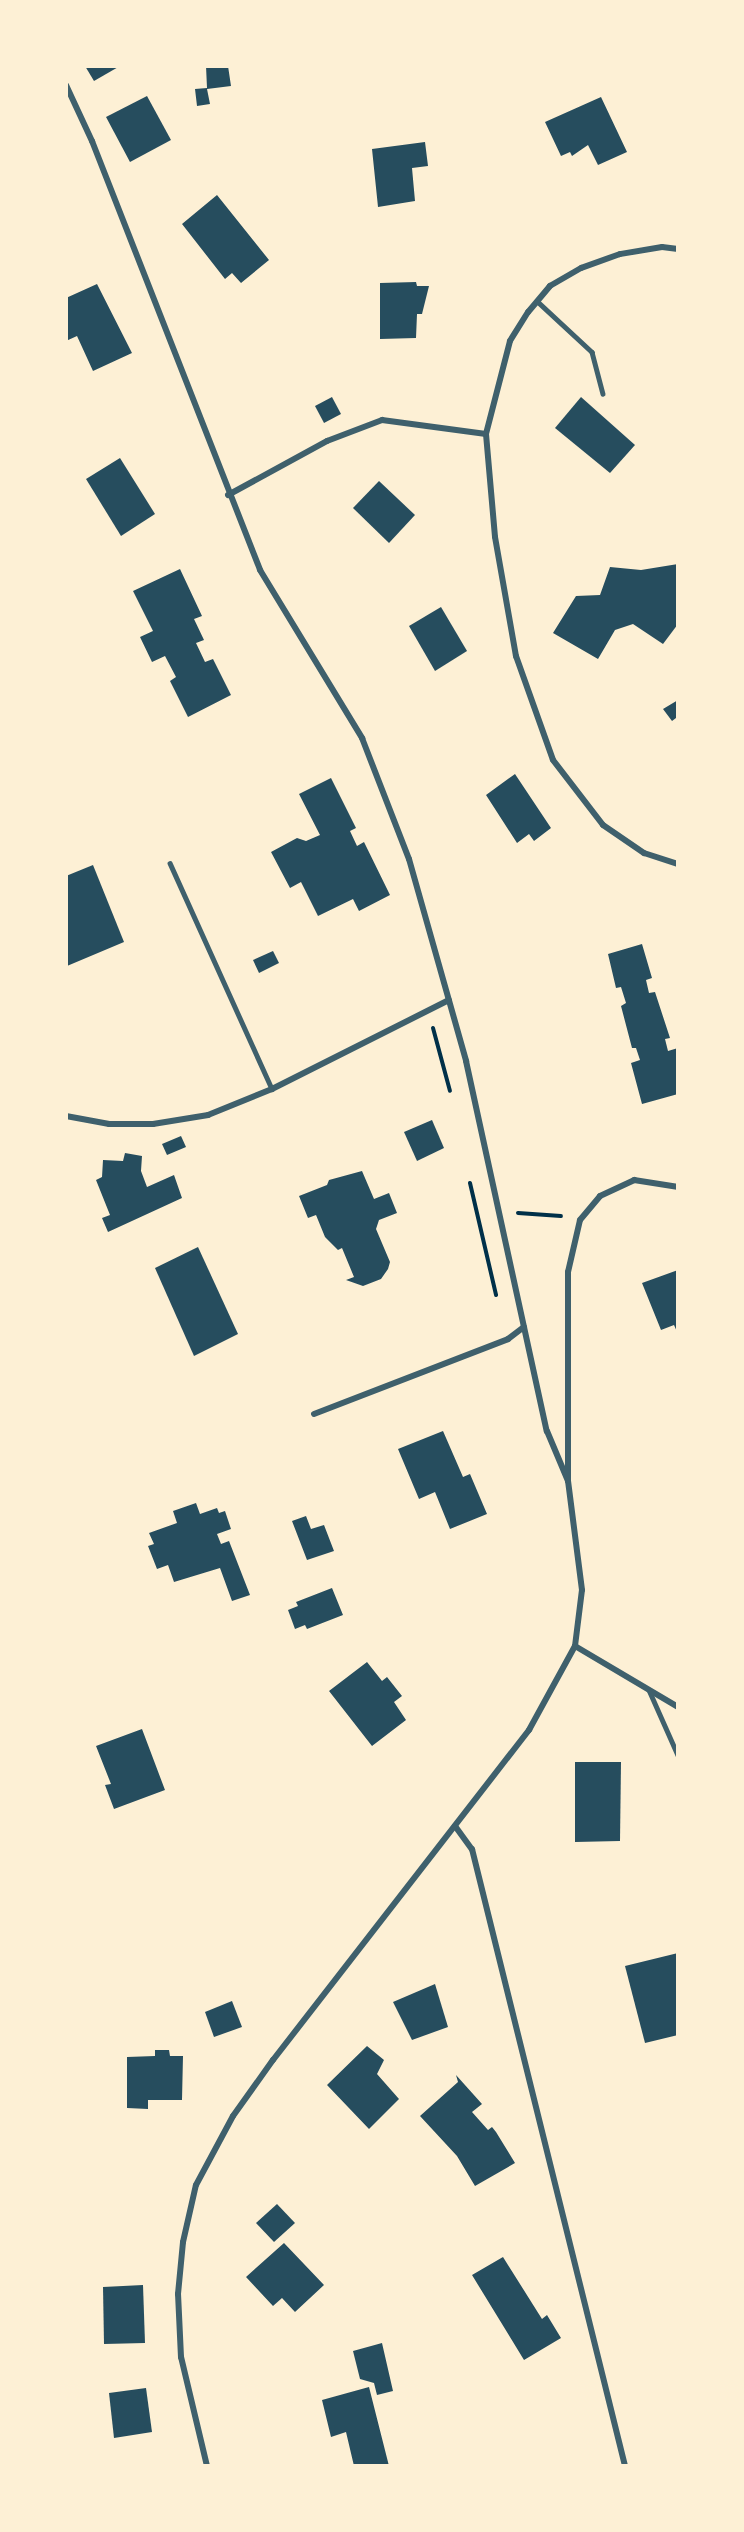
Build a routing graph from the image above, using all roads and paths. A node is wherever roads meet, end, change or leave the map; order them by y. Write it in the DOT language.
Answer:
graph roads {
  1 [pos="66,85"];
  2 [pos="678,249"];
  3 [pos="537,301"];
  4 [pos="603,394"];
  5 [pos="486,434"];
  6 [pos="228,495"];
  7 [pos="170,863"];
  8 [pos="678,864"];
  9 [pos="449,1000"];
  10 [pos="272,1089"];
  11 [pos="66,1116"];
  12 [pos="678,1187"];
  13 [pos="500,1209"];
  14 [pos="580,1220"];
  15 [pos="524,1327"];
  16 [pos="314,1414"];
  17 [pos="568,1481"];
  18 [pos="574,1646"];
  19 [pos="649,1690"];
  20 [pos="678,1707"];
  21 [pos="678,1755"];
  22 [pos="455,1827"];
  23 [pos="207,2466"];
  24 [pos="625,2466"];
  1 -- 6 [label="street"];
  2 -- 3 [label="street"];
  3 -- 4 [label="lane"];
  3 -- 5 [label="street"];
  5 -- 6 [label="street"];
  5 -- 8 [label="street"];
  6 -- 9 [label="street"];
  7 -- 10 [label="lane"];
  9 -- 10 [label="street"];
  9 -- 13 [label="street"];
  10 -- 11 [label="street"];
  12 -- 14 [label="street"];
  13 -- 14 [label="path"];
  13 -- 15 [label="street"];
  14 -- 17 [label="street"];
  15 -- 16 [label="street"];
  15 -- 17 [label="street"];
  17 -- 18 [label="street"];
  18 -- 19 [label="street"];
  18 -- 22 [label="street"];
  19 -- 20 [label="street"];
  19 -- 21 [label="lane"];
  22 -- 23 [label="street"];
  22 -- 24 [label="street"];
}
